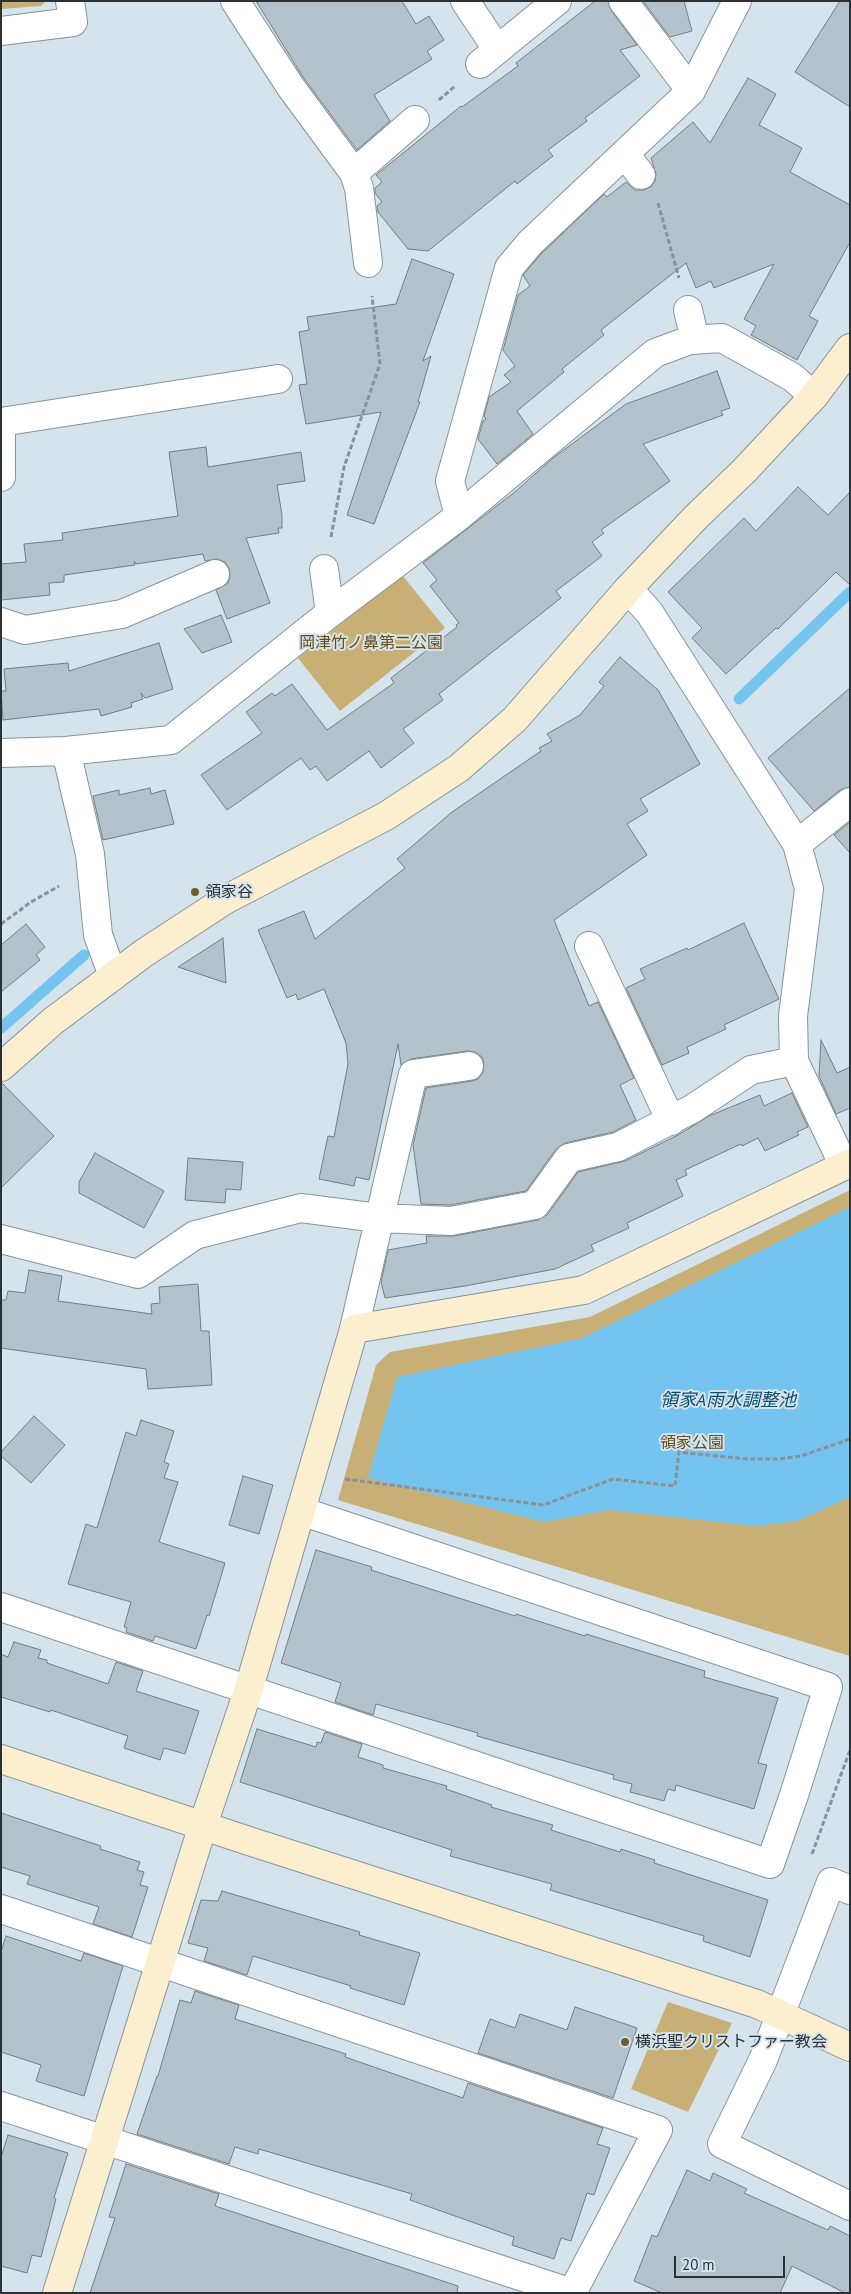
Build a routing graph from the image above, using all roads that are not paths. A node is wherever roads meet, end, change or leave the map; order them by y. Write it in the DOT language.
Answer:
graph roads {
  1 [pos="70,1"];
  2 [pos="236,1"];
  3 [pos="465,1"];
  4 [pos="557,1"];
  5 [pos="623,1"];
  6 [pos="738,1"];
  7 [pos="1,30"];
  8 [pos="691,91"];
  9 [pos="415,120"];
  10 [pos="625,154"];
  11 [pos="354,173"];
  12 [pos="641,175"];
  13 [pos="368,263"];
  14 [pos="688,310"];
  15 [pos="695,340"];
  16 [pos="850,348"];
  17 [pos="278,380"];
  18 [pos="814,396"];
  19 [pos="1,422"];
  20 [pos="1,432"];
  21 [pos="1,477"];
  22 [pos="459,516"];
  23 [pos="324,569"];
  24 [pos="216,574"];
  25 [pos="628,589"];
  26 [pos="330,613"];
  27 [pos="1,622"];
  28 [pos="66,751"];
  29 [pos="1,753"];
  30 [pos="850,802"];
  31 [pos="797,844"];
  32 [pos="589,946"];
  33 [pos="113,976"];
  34 [pos="794,1061"];
  35 [pos="469,1066"];
  36 [pos="1,1067"];
  37 [pos="671,1121"];
  38 [pos="847,1164"];
  39 [pos="378,1218"];
  40 [pos="1,1239"];
  41 [pos="354,1329"];
  42 [pos="301,1511"];
  43 [pos="1,1607"];
  44 [pos="249,1688"];
  45 [pos="1,1758"];
  46 [pos="203,1825"];
  47 [pos="850,1890"];
  48 [pos="1,1909"];
  49 [pos="162,1961"];
  50 [pos="782,2014"];
  51 [pos="850,2047"];
  52 [pos="1,2106"];
  53 [pos="107,2139"];
  54 [pos="850,2206"];
  55 [pos="57,2293"];
  1 -- 7 [label="street"];
  2 -- 11 [label="street"];
  3 -- 4 [label="street"];
  5 -- 8 [label="street"];
  6 -- 8 [label="street"];
  8 -- 10 [label="street"];
  9 -- 11 [label="street"];
  10 -- 12 [label="street"];
  10 -- 22 [label="street"];
  11 -- 13 [label="street"];
  14 -- 15 [label="street"];
  15 -- 18 [label="street"];
  15 -- 22 [label="street"];
  16 -- 18 [label="street"];
  17 -- 19 [label="street"];
  18 -- 25 [label="street"];
  20 -- 21 [label="street"];
  22 -- 26 [label="street"];
  23 -- 26 [label="street"];
  24 -- 27 [label="street"];
  25 -- 31 [label="street"];
  25 -- 33 [label="street"];
  26 -- 28 [label="street"];
  28 -- 29 [label="street"];
  28 -- 33 [label="street"];
  30 -- 31 [label="street"];
  31 -- 34 [label="street"];
  32 -- 37 [label="street"];
  33 -- 36 [label="street"];
  34 -- 37 [label="street"];
  34 -- 38 [label="street"];
  35 -- 39 [label="street"];
  37 -- 39 [label="street"];
  38 -- 41 [label="street"];
  39 -- 40 [label="street"];
  39 -- 41 [label="street"];
  41 -- 42 [label="street"];
  42 -- 44 [label="street"];
  42 -- 44 [label="street"];
  43 -- 44 [label="street"];
  44 -- 46 [label="street"];
  45 -- 46 [label="street"];
  46 -- 49 [label="street"];
  46 -- 50 [label="street"];
  47 -- 50 [label="street"];
  48 -- 49 [label="street"];
  49 -- 53 [label="street"];
  49 -- 53 [label="street"];
  50 -- 51 [label="street"];
  50 -- 54 [label="street"];
  52 -- 53 [label="street"];
  53 -- 55 [label="street"];
}
